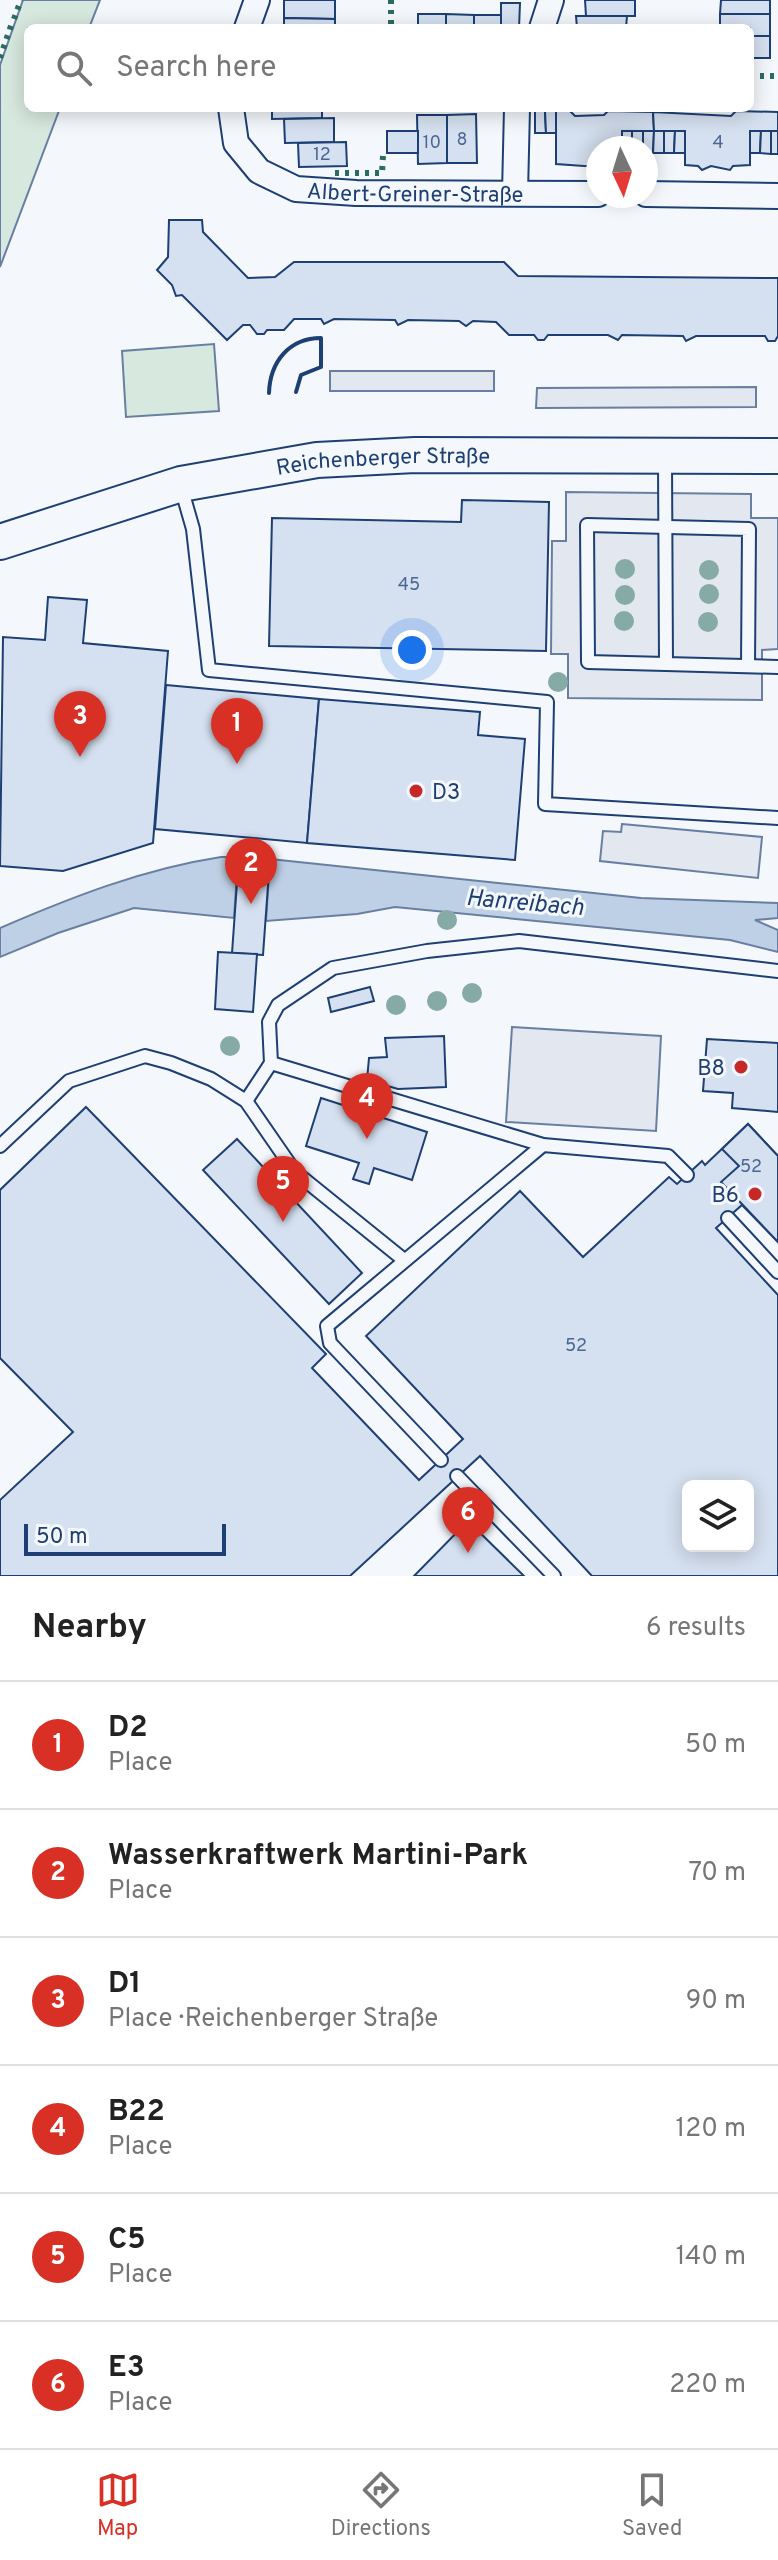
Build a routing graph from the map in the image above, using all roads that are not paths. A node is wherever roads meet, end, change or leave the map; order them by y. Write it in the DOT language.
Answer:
graph roads {
  1 [pos="257,0"];
  2 [pos="551,0"];
  3 [pos="248,24"];
  4 [pos="543,24"];
  5 [pos="232,112"];
  6 [pos="517,112"];
  7 [pos="515,193"];
  8 [pos="586,194"];
  9 [pos="658,194"];
  10 [pos="778,196"];
  11 [pos="665,455"];
  12 [pos="778,456"];
  13 [pos="181,484"];
  14 [pos="666,527"];
  15 [pos="0,542"];
  16 [pos="666,664"];
  17 [pos="748,666"];
  18 [pos="778,667"];
  19 [pos="778,818"];
  20 [pos="778,971"];
  21 [pos="271,1063"];
  22 [pos="246,1101"];
  23 [pos="543,1145"];
  24 [pos="0,1146"];
  25 [pos="687,1175"];
  26 [pos="728,1218"];
  27 [pos="404,1260"];
  28 [pos="778,1272"];
  29 [pos="441,1460"];
  30 [pos="457,1476"];
  31 [pos="554,1576"];
  1 -- 3 [label="street"];
  2 -- 4 [label="street"];
  5 -- 7 [label="street, Albert-Greiner-Straße"];
  6 -- 7 [label="street"];
  7 -- 8 [label="street, Albert-Greiner-Straße"];
  9 -- 10 [label="street"];
  11 -- 12 [label="street, Reichenberger Straße"];
  11 -- 13 [label="street, Reichenberger Straße"];
  11 -- 14 [label="lane"];
  13 -- 15 [label="street, Reichenberger Straße"];
  13 -- 19 [label="lane"];
  14 -- 16 [label="lane"];
  14 -- 16 [label="lane"];
  14 -- 17 [label="lane"];
  16 -- 17 [label="lane"];
  17 -- 18 [label="lane"];
  20 -- 21 [label="lane"];
  21 -- 22 [label="lane"];
  21 -- 23 [label="lane"];
  22 -- 24 [label="lane"];
  22 -- 27 [label="lane"];
  23 -- 25 [label="lane"];
  23 -- 27 [label="lane"];
  26 -- 28 [label="lane"];
  27 -- 29 [label="lane"];
  30 -- 31 [label="lane"];
}
